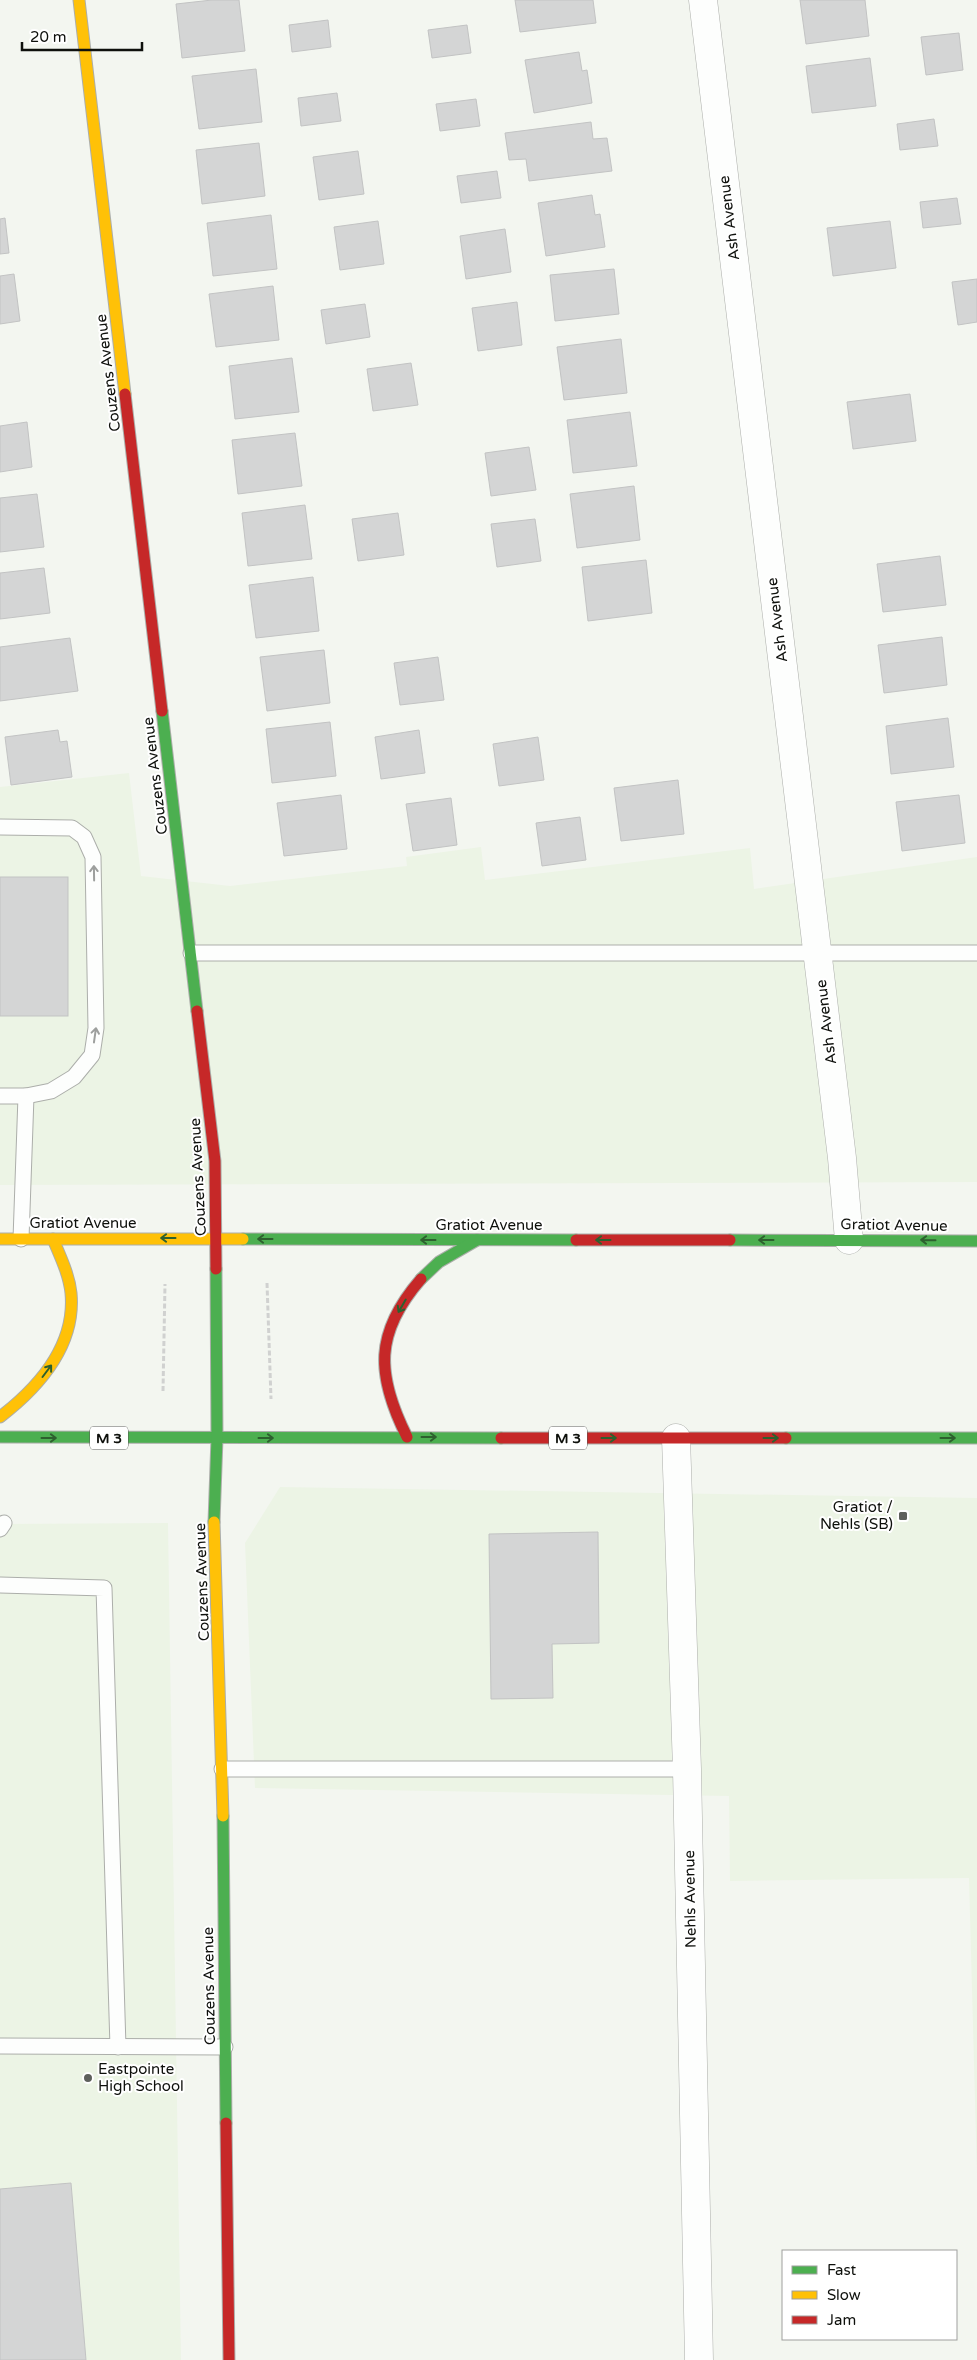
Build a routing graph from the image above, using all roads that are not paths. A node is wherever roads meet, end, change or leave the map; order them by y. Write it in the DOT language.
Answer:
graph roads {
  1 [pos="79,0"];
  2 [pos="703,0"];
  3 [pos="0,827"];
  4 [pos="817,952"];
  5 [pos="191,953"];
  6 [pos="977,953"];
  7 [pos="0,1096"];
  8 [pos="26,1096"];
  9 [pos="0,1239"];
  10 [pos="21,1239"];
  11 [pos="54,1239"];
  12 [pos="216,1239"];
  13 [pos="476,1240"];
  14 [pos="849,1240"];
  15 [pos="977,1241"];
  16 [pos="0,1416"];
  17 [pos="0,1437"];
  18 [pos="407,1437"];
  19 [pos="217,1438"];
  20 [pos="676,1438"];
  21 [pos="977,1438"];
  22 [pos="0,1585"];
  23 [pos="222,1769"];
  24 [pos="687,1769"];
  25 [pos="0,2046"];
  26 [pos="118,2047"];
  27 [pos="225,2047"];
  28 [pos="229,2360"];
  29 [pos="698,2360"];
  1 -- 5 [label="main road, Couzens Avenue"];
  2 -- 4 [label="street, Ash Avenue"];
  8 -- 3 [label="lane, one-way"];
  4 -- 5 [label="lane"];
  4 -- 6 [label="lane"];
  4 -- 14 [label="street, Ash Avenue"];
  5 -- 12 [label="main road, Couzens Avenue"];
  7 -- 8 [label="lane"];
  8 -- 10 [label="lane"];
  9 -- 10 [label="main road, Gratiot Avenue"];
  10 -- 11 [label="main road, Gratiot Avenue"];
  12 -- 11 [label="main road, Gratiot Avenue, one-way"];
  16 -- 11 [label="main road, one-way"];
  13 -- 12 [label="main road, Gratiot Avenue, one-way"];
  12 -- 19 [label="main road, Couzens Avenue"];
  14 -- 13 [label="main road, Gratiot Avenue, one-way"];
  13 -- 18 [label="main road, one-way"];
  15 -- 14 [label="main road, Gratiot Avenue, one-way"];
  17 -- 19 [label="main road, M 3, one-way"];
  19 -- 18 [label="main road, M 3, one-way"];
  18 -- 20 [label="main road, M 3, one-way"];
  19 -- 23 [label="main road, Couzens Avenue"];
  20 -- 21 [label="main road, M 3, one-way"];
  20 -- 24 [label="street, Nehls Avenue"];
  22 -- 26 [label="lane"];
  23 -- 24 [label="lane"];
  23 -- 27 [label="main road, Couzens Avenue"];
  24 -- 29 [label="street, Nehls Avenue"];
  25 -- 26 [label="lane"];
  26 -- 27 [label="lane"];
  27 -- 28 [label="main road, Couzens Avenue"];
}
